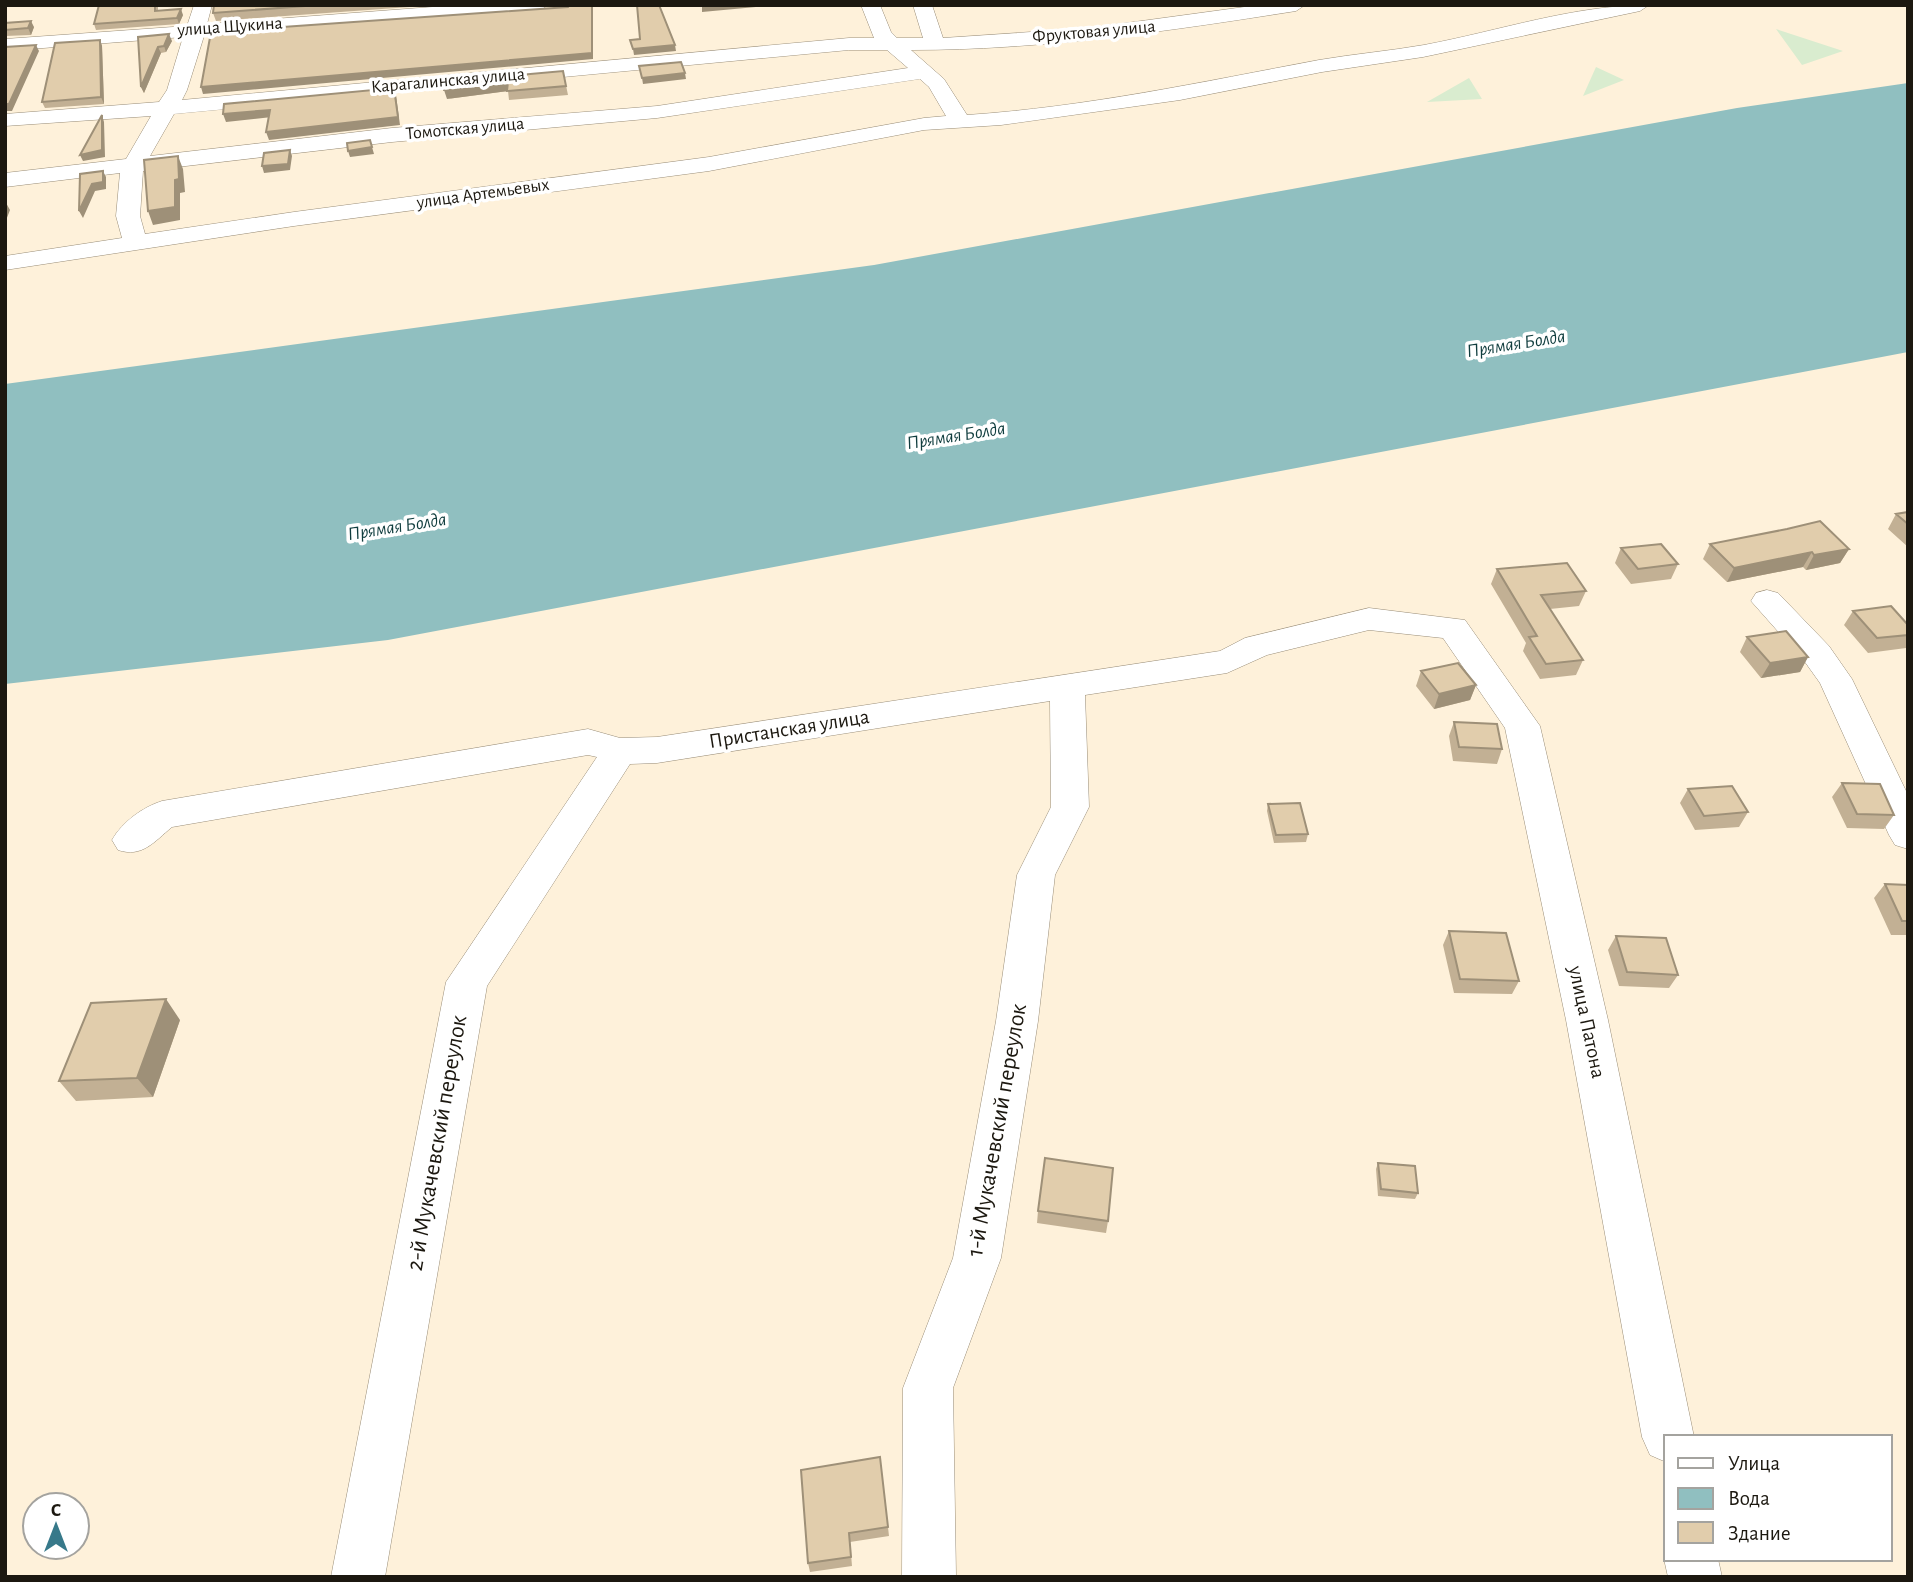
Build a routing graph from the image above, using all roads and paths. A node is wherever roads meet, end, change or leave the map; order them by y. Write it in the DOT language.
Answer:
graph roads {
  1 [pos="203,5"];
  2 [pos="539,5"];
  3 [pos="870,5"];
  4 [pos="922,5"];
  5 [pos="1296,5"];
  6 [pos="1640,5"];
  7 [pos="195,29"];
  8 [pos="890,43"];
  9 [pos="935,44"];
  10 [pos="5,45"];
  11 [pos="924,72"];
  12 [pos="168,107"];
  13 [pos="5,120"];
  14 [pos="960,121"];
  15 [pos="133,166"];
  16 [pos="5,180"];
  17 [pos="136,244"];
  18 [pos="5,263"];
  19 [pos="1767,601"];
  20 [pos="1453,628"];
  21 [pos="1067,685"];
  22 [pos="620,751"];
  23 [pos="1908,835"];
  24 [pos="131,840"];
  25 [pos="1668,1435"];
  26 [pos="358,1577"];
  27 [pos="929,1577"];
  1 -- 7 [label="street"];
  2 -- 7 [label="street, улица Щукина"];
  3 -- 8 [label="street"];
  4 -- 9 [label="street"];
  5 -- 9 [label="street, Фруктовая улица"];
  6 -- 14 [label="street, улица Артемьевых"];
  7 -- 10 [label="street, улица Щукина"];
  7 -- 12 [label="street"];
  8 -- 9 [label="street, Фруктовая улица"];
  8 -- 11 [label="street"];
  8 -- 12 [label="street, Карагалинская улица"];
  11 -- 14 [label="street"];
  11 -- 15 [label="street, Томотская улица"];
  12 -- 13 [label="street, Карагалинская улица"];
  12 -- 15 [label="street"];
  14 -- 17 [label="street, улица Артемьевых"];
  15 -- 16 [label="street, Томотская улица"];
  15 -- 17 [label="street"];
  17 -- 18 [label="street, улица Артемьевых"];
  19 -- 23 [label="street"];
  20 -- 21 [label="street, Пристанская улица"];
  20 -- 25 [label="street, улица Патона"];
  21 -- 22 [label="street, Пристанская улица"];
  21 -- 27 [label="street, 1-й Мукачевский переулок"];
  22 -- 24 [label="street, Пристанская улица"];
  22 -- 26 [label="street, 2-й Мукачевский переулок"];
}
